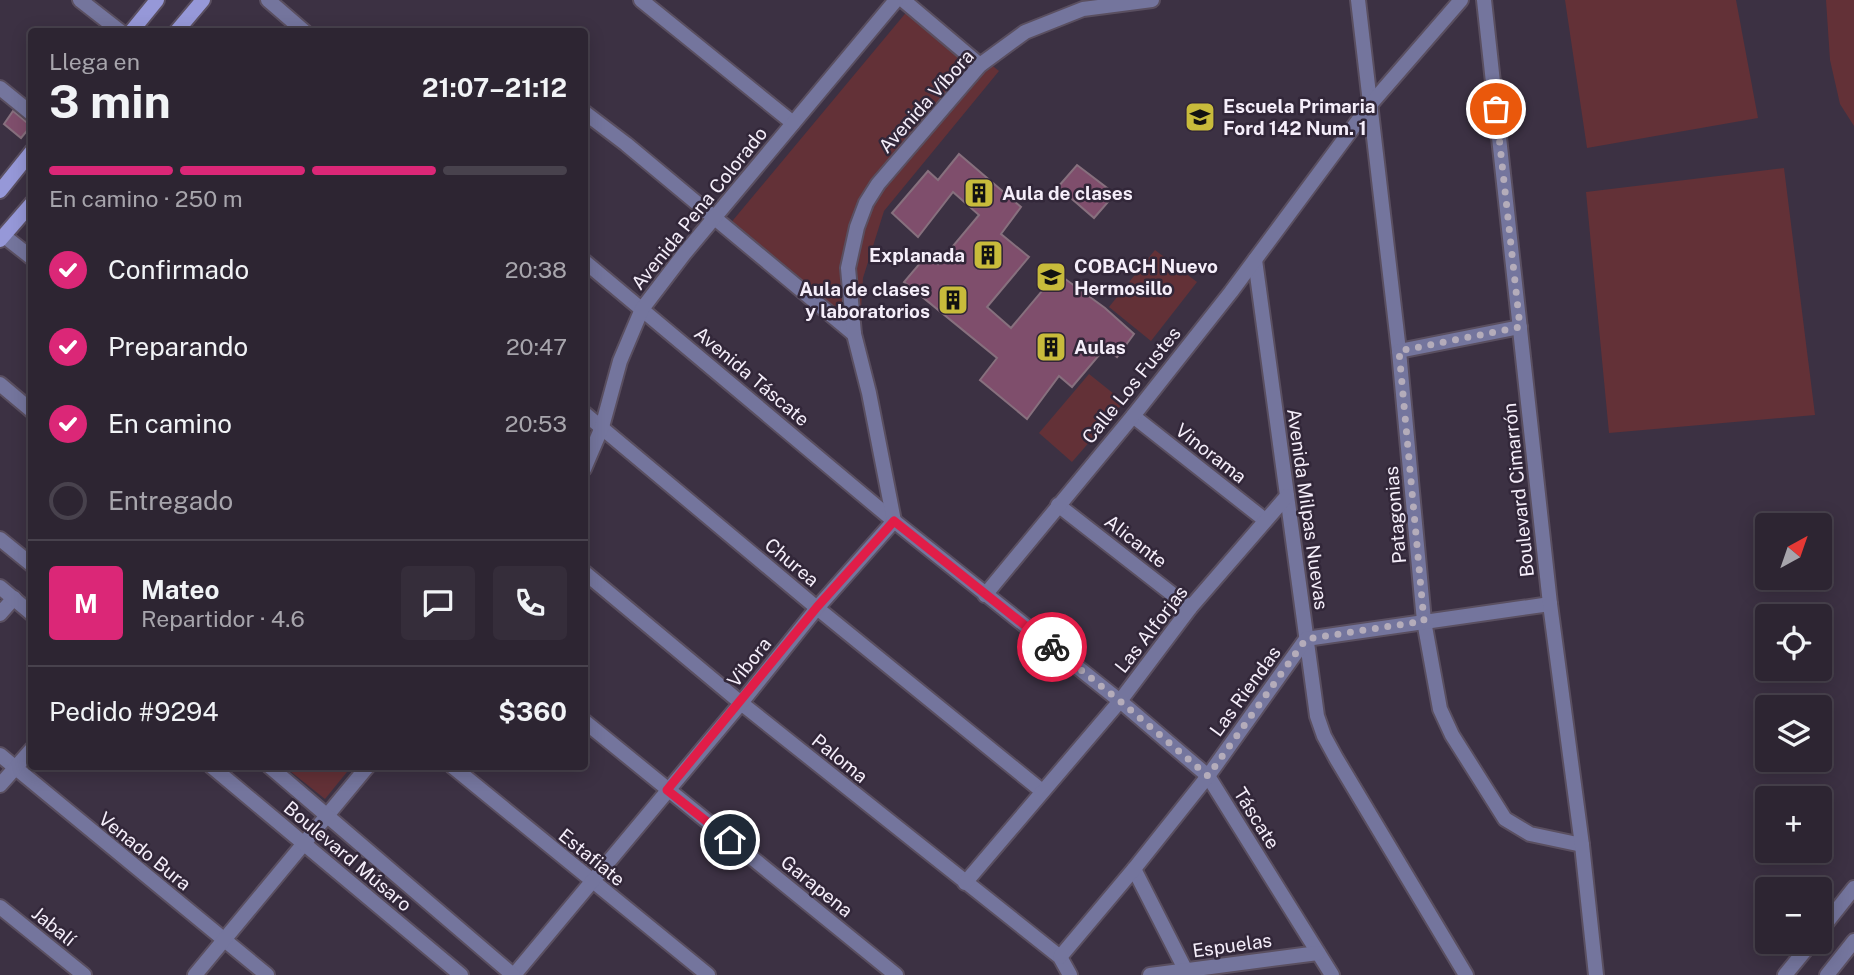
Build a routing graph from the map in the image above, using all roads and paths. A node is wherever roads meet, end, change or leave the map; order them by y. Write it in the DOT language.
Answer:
graph roads {
  1 [pos="80,0"];
  2 [pos="157,0"];
  3 [pos="204,0"];
  4 [pos="268,0"];
  5 [pos="641,0"];
  6 [pos="896,0"];
  7 [pos="902,0"];
  8 [pos="1152,0"];
  9 [pos="1358,0"];
  10 [pos="1461,0"];
  11 [pos="1484,0"];
  12 [pos="116,28"];
  13 [pos="134,28"];
  14 [pos="180,28"];
  15 [pos="300,28"];
  16 [pos="980,65"];
  17 [pos="0,88"];
  18 [pos="1369,106"];
  19 [pos="28,111"];
  20 [pos="588,115"];
  21 [pos="793,123"];
  22 [pos="28,156"];
  23 [pos="0,191"];
  24 [pos="28,208"];
  25 [pos="714,217"];
  26 [pos="2,238"];
  27 [pos="28,255"];
  28 [pos="1255,260"];
  29 [pos="588,264"];
  30 [pos="642,309"];
  31 [pos="1520,327"];
  32 [pos="854,334"];
  33 [pos="1399,351"];
  34 [pos="0,384"];
  35 [pos="28,408"];
  36 [pos="1133,415"];
  37 [pos="588,416"];
  38 [pos="602,427"];
  39 [pos="588,460"];
  40 [pos="1287,496"];
  41 [pos="1058,505"];
  42 [pos="1265,520"];
  43 [pos="894,521"];
  44 [pos="0,540"];
  45 [pos="28,562"];
  46 [pos="588,575"];
  47 [pos="0,587"];
  48 [pos="985,595"];
  49 [pos="14,598"];
  50 [pos="1550,604"];
  51 [pos="817,607"];
  52 [pos="1190,608"];
  53 [pos="28,610"];
  54 [pos="0,614"];
  55 [pos="1424,621"];
  56 [pos="1306,639"];
  57 [pos="1120,701"];
  58 [pos="741,703"];
  59 [pos="588,723"];
  60 [pos="28,753"];
  61 [pos="0,755"];
  62 [pos="15,768"];
  63 [pos="216,770"];
  64 [pos="274,770"];
  65 [pos="365,770"];
  66 [pos="457,770"];
  67 [pos="1208,776"];
  68 [pos="0,785"];
  69 [pos="667,790"];
  70 [pos="1042,791"];
  71 [pos="328,816"];
  72 [pos="304,844"];
  73 [pos="1582,845"];
  74 [pos="1134,869"];
  75 [pos="591,881"];
  76 [pos="965,883"];
  77 [pos="1854,888"];
  78 [pos="0,906"];
  79 [pos="1832,916"];
  80 [pos="224,940"];
  81 [pos="1854,941"];
  82 [pos="1318,953"];
  83 [pos="1802,954"];
  84 [pos="1060,957"];
  85 [pos="1186,971"];
  86 [pos="84,975"];
  87 [pos="195,975"];
  88 [pos="267,975"];
  89 [pos="461,975"];
  90 [pos="514,975"];
  91 [pos="708,975"];
  92 [pos="896,975"];
  93 [pos="1070,975"];
  94 [pos="1150,975"];
  95 [pos="1332,975"];
  96 [pos="1466,975"];
  97 [pos="1597,975"];
  98 [pos="1785,975"];
  99 [pos="1826,975"];
  1 -- 12 [label="street"];
  2 -- 13 [label="main road"];
  3 -- 14 [label="main road"];
  4 -- 15 [label="street"];
  5 -- 21 [label="street"];
  6 -- 21 [label="street, Avenida Pena Colorado"];
  7 -- 16 [label="street"];
  8 -- 16 [label="street, Avenida Víbora"];
  9 -- 18 [label="street"];
  10 -- 18 [label="street, Calle Los Fustes"];
  11 -- 31 [label="street, Boulevard Cimarrón"];
  16 -- 32 [label="street, Avenida Víbora"];
  17 -- 19 [label="street"];
  18 -- 28 [label="street, Calle Los Fustes"];
  18 -- 33 [label="street, Patagonias"];
  20 -- 25 [label="street"];
  21 -- 25 [label="street, Avenida Pena Colorado"];
  22 -- 23 [label="main road"];
  24 -- 26 [label="main road"];
  25 -- 30 [label="street, Avenida Pena Colorado"];
  25 -- 32 [label="street"];
  26 -- 27 [label="street"];
  28 -- 36 [label="street, Calle Los Fustes"];
  28 -- 40 [label="street, Avenida Milpas Nuevas"];
  29 -- 30 [label="street, Avenida Táscate"];
  30 -- 38 [label="street, Avenida Pena Colorado"];
  30 -- 43 [label="street, Avenida Táscate"];
  31 -- 33 [label="street"];
  31 -- 50 [label="street, Boulevard Cimarrón"];
  32 -- 43 [label="street"];
  33 -- 55 [label="street, Patagonias"];
  34 -- 35 [label="street"];
  36 -- 41 [label="street, Calle Los Fustes"];
  36 -- 42 [label="street, Vinorama"];
  37 -- 38 [label="street, Churea"];
  38 -- 39 [label="street, Avenida Pena Colorado"];
  38 -- 51 [label="street, Churea"];
  40 -- 42 [label="street, Las Alforjas"];
  40 -- 56 [label="street, Avenida Milpas Nuevas"];
  41 -- 48 [label="street, Calle Los Fustes"];
  41 -- 52 [label="street, Alicante"];
  42 -- 52 [label="street, Las Alforjas"];
  43 -- 48 [label="street, Táscate"];
  43 -- 51 [label="street, Vibora"];
  44 -- 45 [label="street"];
  46 -- 58 [label="street, Paloma"];
  47 -- 49 [label="street"];
  48 -- 57 [label="street, Táscate"];
  49 -- 53 [label="street"];
  49 -- 54 [label="street"];
  50 -- 55 [label="street, Las Riendas"];
  50 -- 73 [label="street, Boulevard Cimarrón"];
  51 -- 58 [label="street, Vibora"];
  51 -- 70 [label="street, Churea"];
  52 -- 57 [label="street, Las Alforjas"];
  55 -- 56 [label="street, Las Riendas"];
  55 -- 73 [label="street, Patagonias"];
  56 -- 67 [label="street, Las Riendas"];
  56 -- 96 [label="street, Avenida Milpas Nuevas"];
  57 -- 67 [label="street, Táscate"];
  57 -- 70 [label="street, Las Alforjas"];
  58 -- 69 [label="street, Vibora"];
  58 -- 76 [label="street, Paloma"];
  59 -- 69 [label="street, Garapena"];
  60 -- 62 [label="street"];
  61 -- 62 [label="street, Venado Bura"];
  62 -- 68 [label="street"];
  62 -- 80 [label="street, Venado Bura"];
  63 -- 72 [label="street, Boulevard Músaro"];
  64 -- 71 [label="street, Boulevard Músaro"];
  65 -- 71 [label="street"];
  66 -- 75 [label="street, Estafiate"];
  67 -- 74 [label="street, Las Riendas"];
  67 -- 82 [label="street, Táscate"];
  69 -- 75 [label="street, Vibora"];
  69 -- 92 [label="street, Garapena"];
  70 -- 76 [label="street, Las Alforjas"];
  71 -- 72 [label="street"];
  71 -- 90 [label="street, Boulevard Músaro"];
  72 -- 80 [label="street"];
  72 -- 89 [label="street, Boulevard Músaro"];
  73 -- 97 [label="street, Boulevard Cimarrón"];
  74 -- 84 [label="street, Las Riendas"];
  74 -- 85 [label="street"];
  75 -- 90 [label="street, Vibora"];
  75 -- 91 [label="street, Estafiate"];
  76 -- 84 [label="street, Paloma"];
  77 -- 79 [label="street"];
  78 -- 86 [label="street, Jabalí"];
  80 -- 87 [label="street"];
  80 -- 88 [label="street, Venado Bura"];
  81 -- 99 [label="street"];
  82 -- 85 [label="street, Espuelas"];
  82 -- 95 [label="street, Táscate"];
  83 -- 98 [label="street"];
  84 -- 93 [label="street, Paloma"];
  85 -- 94 [label="street, Espuelas"];
}
